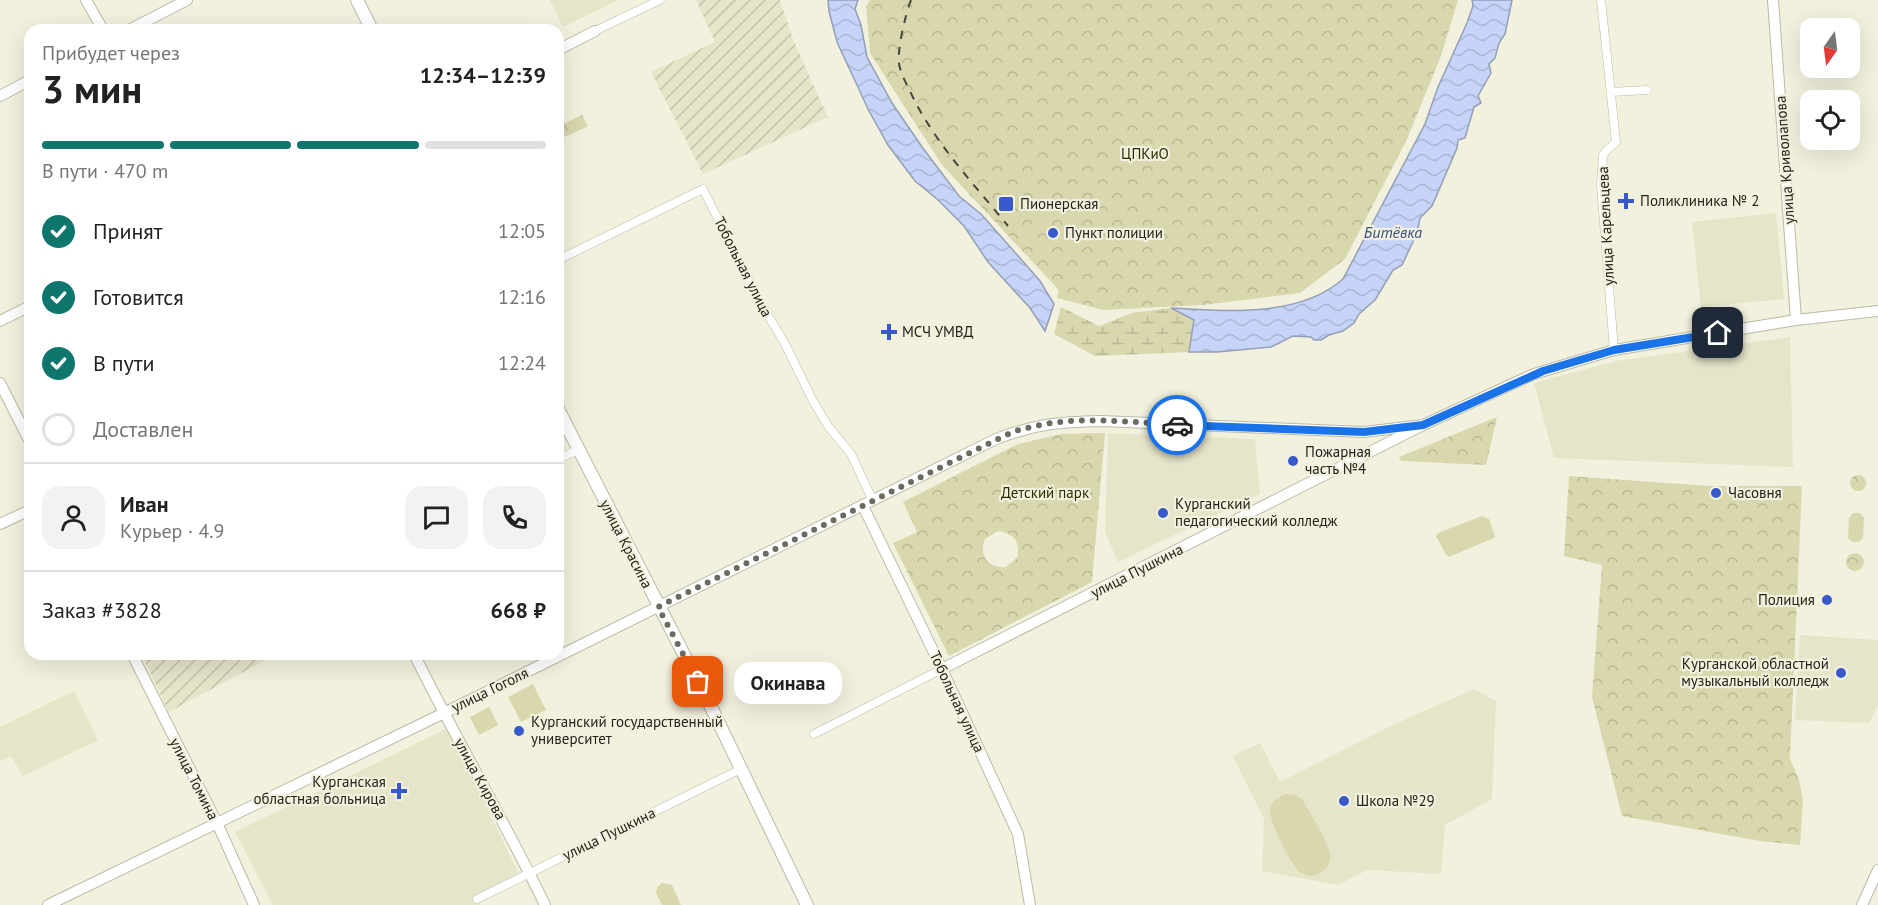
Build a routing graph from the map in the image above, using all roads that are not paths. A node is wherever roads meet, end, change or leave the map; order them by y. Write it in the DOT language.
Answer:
graph roads {
  1 [pos="86,0"];
  2 [pos="188,0"];
  3 [pos="357,0"];
  4 [pos="660,0"];
  5 [pos="1601,0"];
  6 [pos="1773,0"];
  7 [pos="100,24"];
  8 [pos="141,24"];
  9 [pos="369,24"];
  10 [pos="595,32"];
  11 [pos="564,47"];
  12 [pos="24,83"];
  13 [pos="1647,90"];
  14 [pos="1611,92"];
  15 [pos="0,96"];
  16 [pos="564,257"];
  17 [pos="24,309"];
  18 [pos="1878,311"];
  19 [pos="1796,320"];
  20 [pos="0,321"];
  21 [pos="1614,350"];
  22 [pos="0,383"];
  23 [pos="564,421"];
  24 [pos="1423,425"];
  25 [pos="24,430"];
  26 [pos="578,450"];
  27 [pos="564,456"];
  28 [pos="873,501"];
  29 [pos="863,506"];
  30 [pos="24,513"];
  31 [pos="0,524"];
  32 [pos="658,607"];
  33 [pos="564,654"];
  34 [pos="135,660"];
  35 [pos="417,660"];
  36 [pos="551,660"];
  37 [pos="942,669"];
  38 [pos="444,713"];
  39 [pos="814,734"];
  40 [pos="741,769"];
  41 [pos="217,823"];
  42 [pos="1878,870"];
  43 [pos="530,873"];
  44 [pos="477,899"];
  45 [pos="48,905"];
  46 [pos="254,905"];
  47 [pos="545,905"];
  48 [pos="807,905"];
  49 [pos="1030,905"];
  50 [pos="1862,905"];
  1 -- 7 [label="street"];
  2 -- 8 [label="street"];
  3 -- 9 [label="main road"];
  4 -- 10 [label="street"];
  5 -- 14 [label="street, улица Карельцева"];
  6 -- 19 [label="street, улица Криволапова"];
  10 -- 11 [label="street"];
  12 -- 15 [label="street"];
  13 -- 14 [label="street"];
  14 -- 21 [label="street, улица Карельцева"];
  16 -- 28 [label="street, Тобольная улица"];
  17 -- 20 [label="street"];
  18 -- 19 [label="street, улица Пушкина"];
  19 -- 21 [label="street, улица Пушкина"];
  21 -- 24 [label="street, улица Пушкина"];
  22 -- 25 [label="street"];
  23 -- 26 [label="main road, улица Красина"];
  24 -- 28 [label="street, улица Гоголя"];
  24 -- 37 [label="street, улица Пушкина"];
  26 -- 27 [label="street"];
  26 -- 32 [label="main road, улица Красина"];
  28 -- 29 [label="street, улица Гоголя"];
  29 -- 32 [label="street, улица Гоголя"];
  29 -- 37 [label="street, Тобольная улица"];
  30 -- 31 [label="street"];
  32 -- 33 [label="street, улица Гоголя"];
  32 -- 40 [label="main road, улица Красина"];
  34 -- 41 [label="street, улица Томина"];
  35 -- 38 [label="street, улица Кирова"];
  36 -- 38 [label="street, улица Гоголя"];
  37 -- 39 [label="street, улица Пушкина"];
  37 -- 49 [label="street, Тобольная улица"];
  38 -- 41 [label="street, улица Гоголя"];
  38 -- 43 [label="street, улица Кирова"];
  40 -- 43 [label="street, улица Пушкина"];
  40 -- 48 [label="main road, улица Красина"];
  41 -- 45 [label="street, улица Гоголя"];
  41 -- 46 [label="street, улица Томина"];
  42 -- 50 [label="street"];
  43 -- 44 [label="street, улица Пушкина"];
  43 -- 47 [label="street, улица Кирова"];
}
